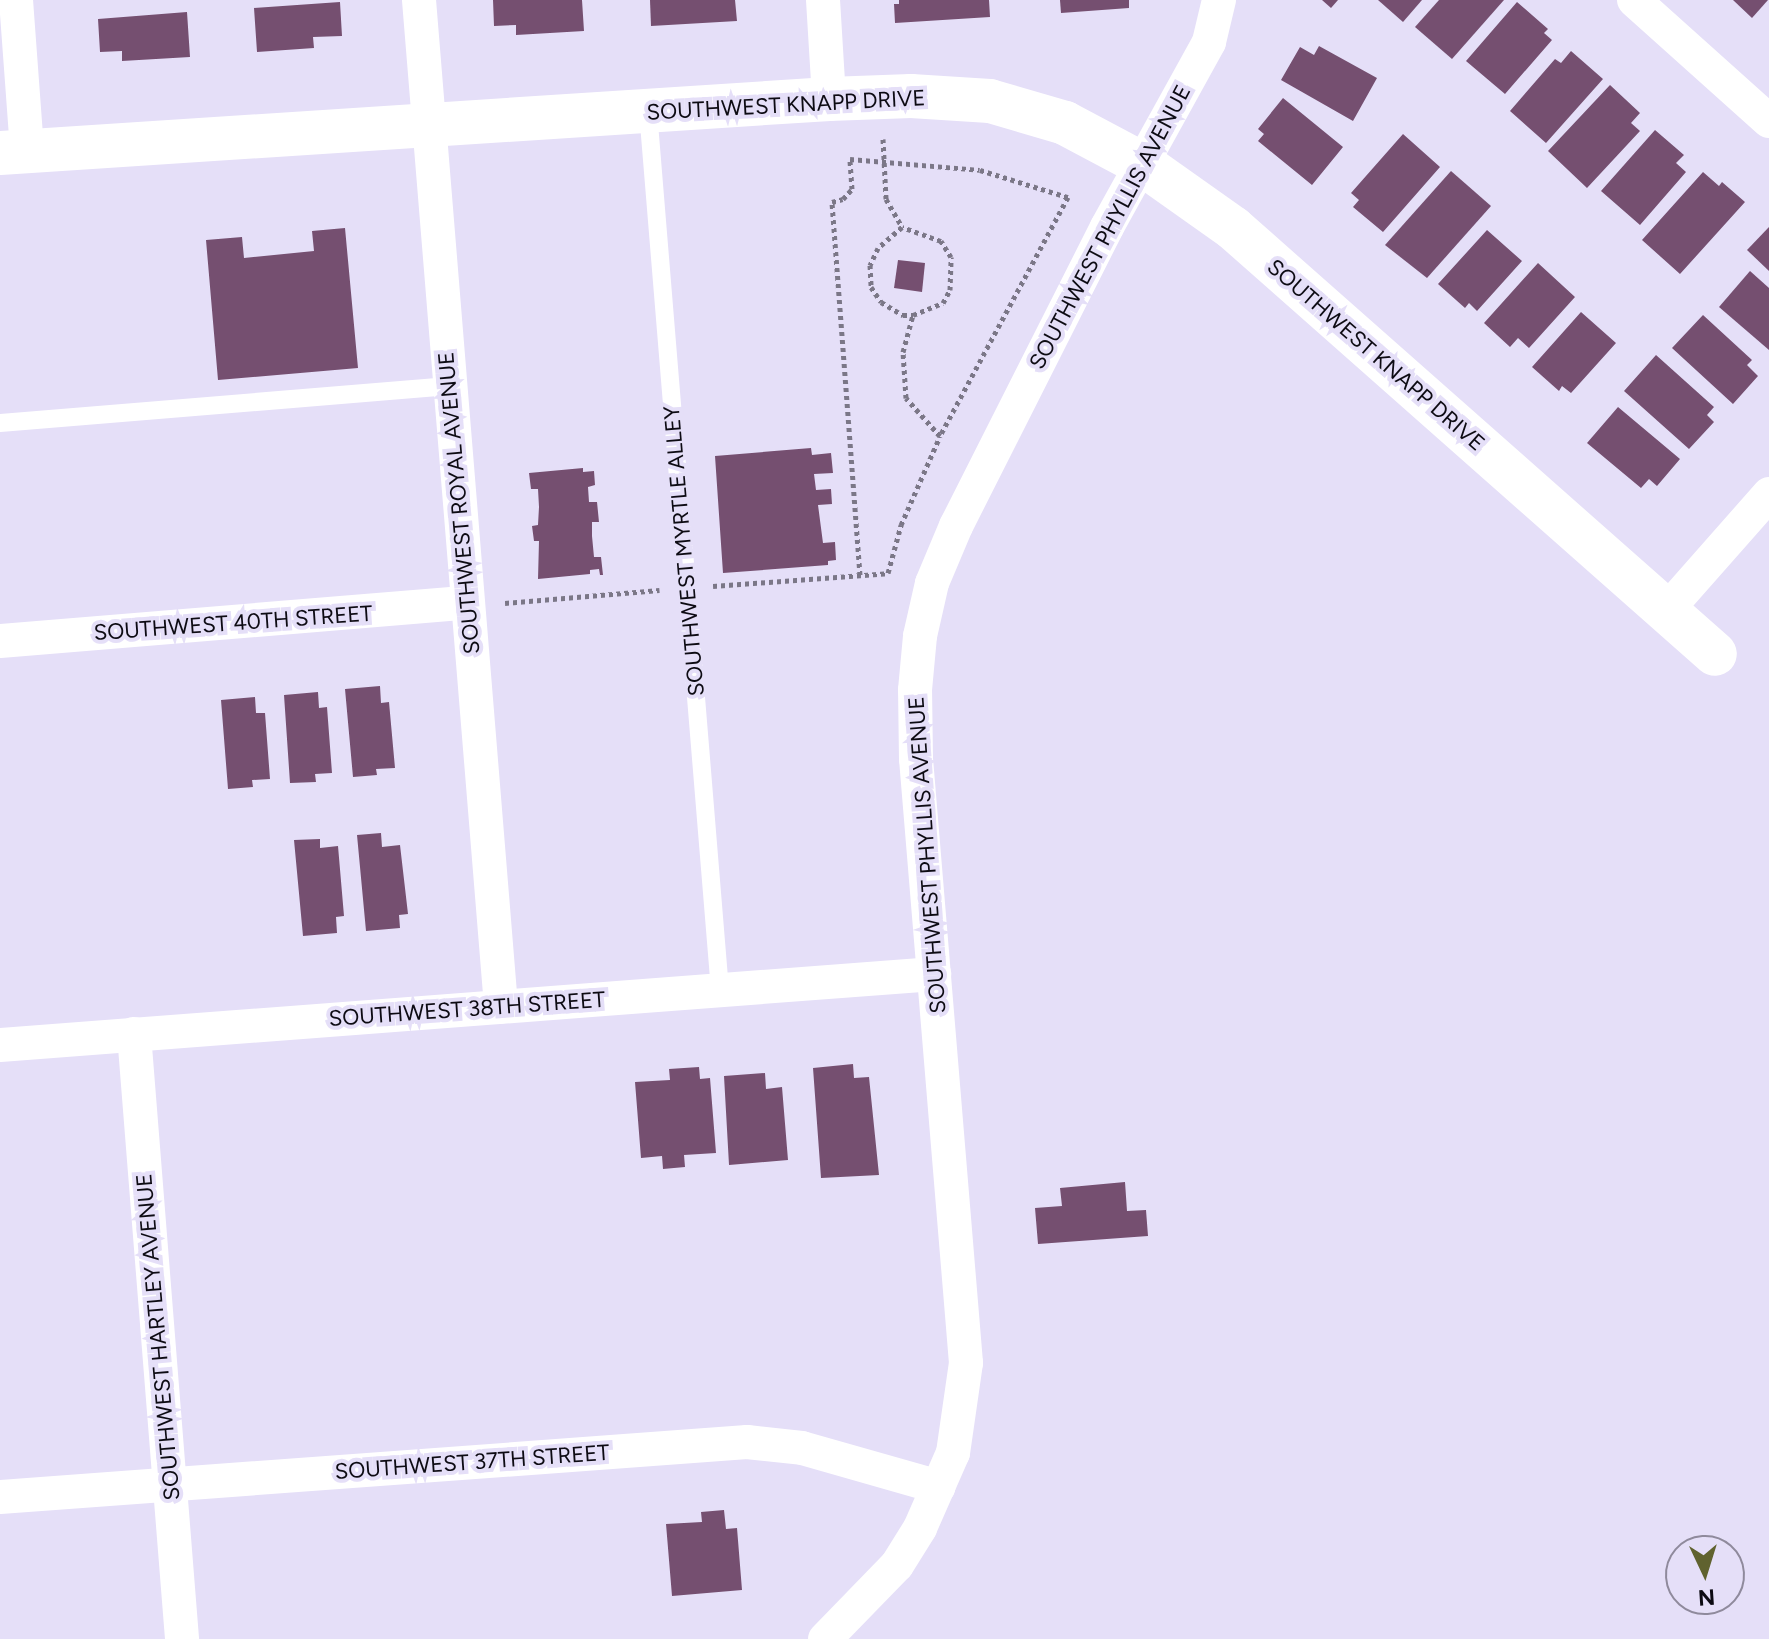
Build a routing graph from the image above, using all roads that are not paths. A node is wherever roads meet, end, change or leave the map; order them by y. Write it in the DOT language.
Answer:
graph roads {
  1 [pos="16,0"];
  2 [pos="419,0"];
  3 [pos="823,0"];
  4 [pos="1219,0"];
  5 [pos="1634,0"];
  6 [pos="829,99"];
  7 [pos="648,111"];
  8 [pos="1769,121"];
  9 [pos="428,125"];
  10 [pos="13,152"];
  11 [pos="1144,165"];
  12 [pos="449,386"];
  13 [pos="0,423"];
  14 [pos="1769,494"];
  15 [pos="466,603"];
  16 [pos="1666,611"];
  17 [pos="0,641"];
  18 [pos="1715,654"];
  19 [pos="934,974"];
  20 [pos="720,990"];
  21 [pos="501,1007"];
  22 [pos="134,1034"];
  23 [pos="0,1045"];
  24 [pos="170,1483"];
  25 [pos="939,1487"];
  26 [pos="0,1497"];
  27 [pos="182,1639"];
  28 [pos="825,1639"];
  1 -- 10 [label="street"];
  2 -- 9 [label="street, SOUTHWEST ROYAL AVENUE"];
  3 -- 6 [label="street"];
  4 -- 11 [label="street, SOUTHWEST PHYLLIS AVENUE"];
  5 -- 8 [label="street"];
  6 -- 7 [label="street, SOUTHWEST KNAPP DRIVE"];
  6 -- 11 [label="street, SOUTHWEST KNAPP DRIVE"];
  7 -- 9 [label="street, SOUTHWEST KNAPP DRIVE"];
  7 -- 20 [label="lane, SOUTHWEST MYRTLE ALLEY"];
  9 -- 10 [label="street, SOUTHWEST KNAPP DRIVE"];
  9 -- 12 [label="street, SOUTHWEST ROYAL AVENUE"];
  11 -- 16 [label="street, SOUTHWEST KNAPP DRIVE"];
  11 -- 19 [label="street, SOUTHWEST PHYLLIS AVENUE"];
  12 -- 13 [label="lane"];
  12 -- 15 [label="street, SOUTHWEST ROYAL AVENUE"];
  14 -- 16 [label="street"];
  15 -- 17 [label="street, SOUTHWEST 40TH STREET"];
  15 -- 21 [label="street, SOUTHWEST ROYAL AVENUE"];
  16 -- 18 [label="street, SOUTHWEST KNAPP DRIVE"];
  19 -- 20 [label="street, SOUTHWEST 38TH STREET"];
  19 -- 25 [label="street, SOUTHWEST PHYLLIS AVENUE"];
  20 -- 21 [label="street, SOUTHWEST 38TH STREET"];
  21 -- 22 [label="street, SOUTHWEST 38TH STREET"];
  22 -- 23 [label="street, SOUTHWEST 38TH STREET"];
  22 -- 24 [label="street, SOUTHWEST HARTLEY AVENUE"];
  24 -- 25 [label="street, SOUTHWEST 37TH STREET"];
  24 -- 26 [label="street, SOUTHWEST 37TH STREET"];
  24 -- 27 [label="street, SOUTHWEST HARTLEY AVENUE"];
  25 -- 28 [label="street, SOUTHWEST PHYLLIS AVENUE"];
}
